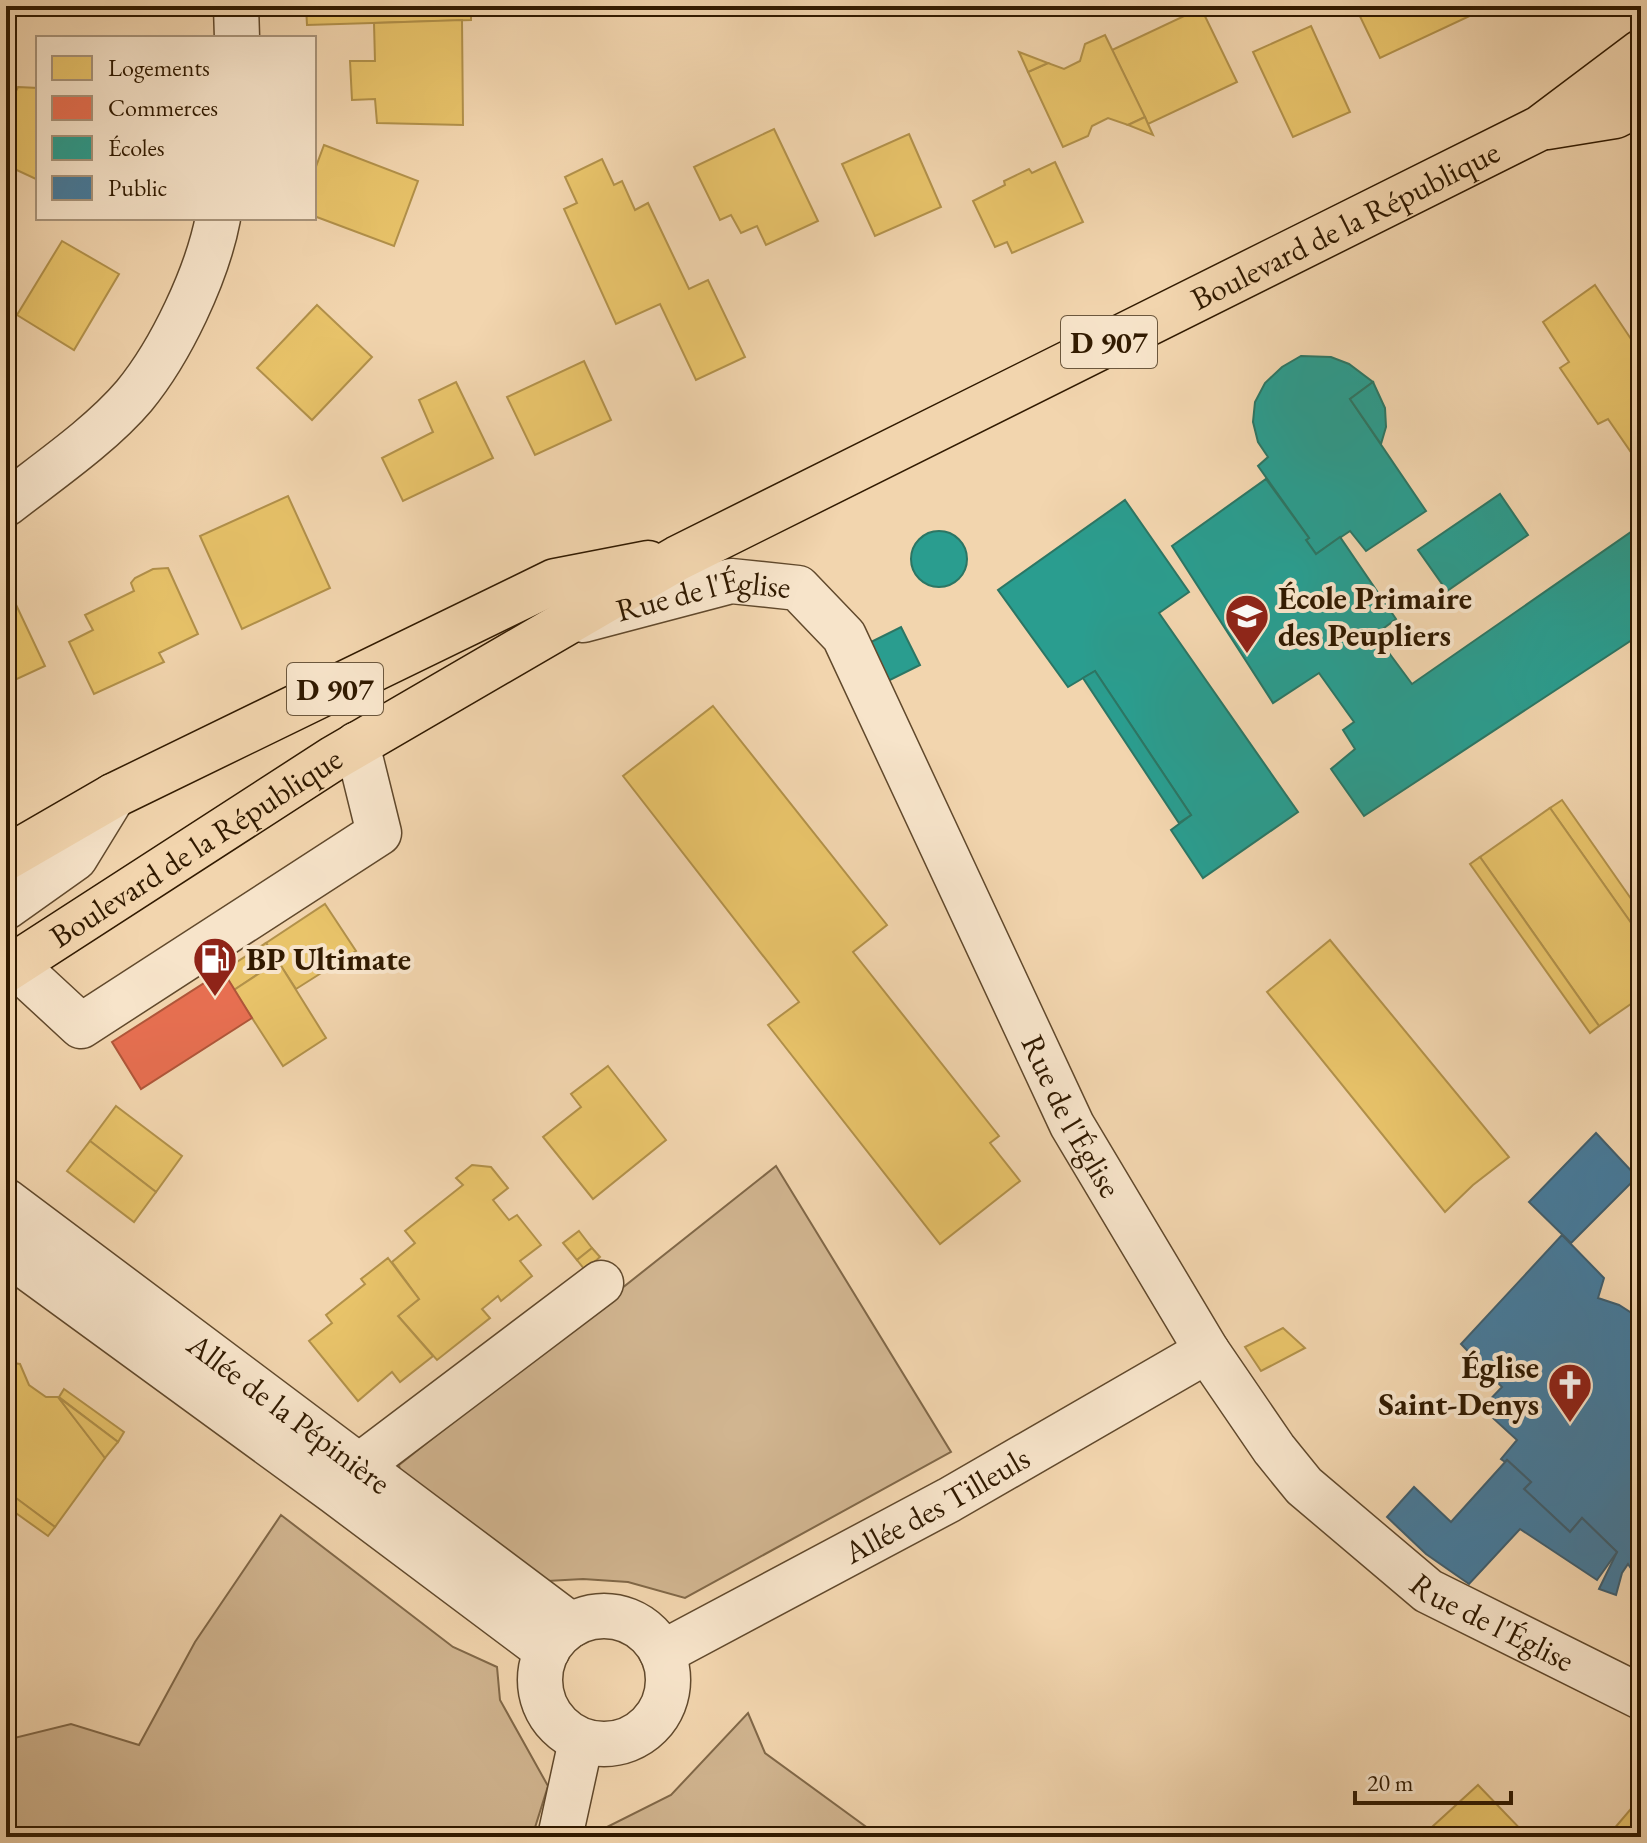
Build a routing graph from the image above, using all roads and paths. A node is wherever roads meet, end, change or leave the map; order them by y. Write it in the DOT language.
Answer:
graph roads {
  1 [pos="236,6"];
  2 [pos="237,36"];
  3 [pos="1641,52"];
  4 [pos="1641,103"];
  5 [pos="1540,128"];
  6 [pos="218,220"];
  7 [pos="6,504"];
  8 [pos="678,558"];
  9 [pos="565,625"];
  10 [pos="357,744"];
  11 [pos="113,796"];
  12 [pos="6,858"];
  13 [pos="6,907"];
  14 [pos="10,968"];
  15 [pos="6,1201"];
  16 [pos="6,1252"];
  17 [pos="601,1283"];
  18 [pos="1207,1351"];
  19 [pos="347,1479"];
  20 [pos="559,1638"];
  21 [pos="662,1653"];
  22 [pos="1641,1697"];
  23 [pos="581,1741"];
  24 [pos="560,1837"];
  1 -- 2 [label="street"];
  3 -- 5 [label="main road, Boulevard de la République / D 907"];
  4 -- 5 [label="main road, Boulevard de la République / D 907"];
  5 -- 8 [label="main road, Boulevard de la République / D 907"];
  6 -- 7 [label="street"];
  8 -- 9 [label="main road, Boulevard de la République / D 907"];
  8 -- 11 [label="main road, Boulevard de la République / D 907"];
  9 -- 10 [label="main road, Boulevard de la République / D 907"];
  9 -- 18 [label="street, Rue de l'Église"];
  10 -- 14 [label="main road, Boulevard de la République / D 907"];
  10 -- 14 [label="street"];
  11 -- 12 [label="main road, Boulevard de la République / D 907"];
  11 -- 13 [label="street, Boulevard de la République"];
  15 -- 19 [label="street, Allée de la Pépinière"];
  16 -- 19 [label="street, Allée de la Pépinière"];
  17 -- 19 [label="street"];
  18 -- 21 [label="street, Allée des Tilleuls"];
  18 -- 22 [label="street, Rue de l'Église"];
  19 -- 20 [label="street, Allée de la Pépinière"];
  20 -- 21 [label="street"];
  20 -- 23 [label="street"];
  21 -- 23 [label="street"];
  23 -- 24 [label="street"];
}
